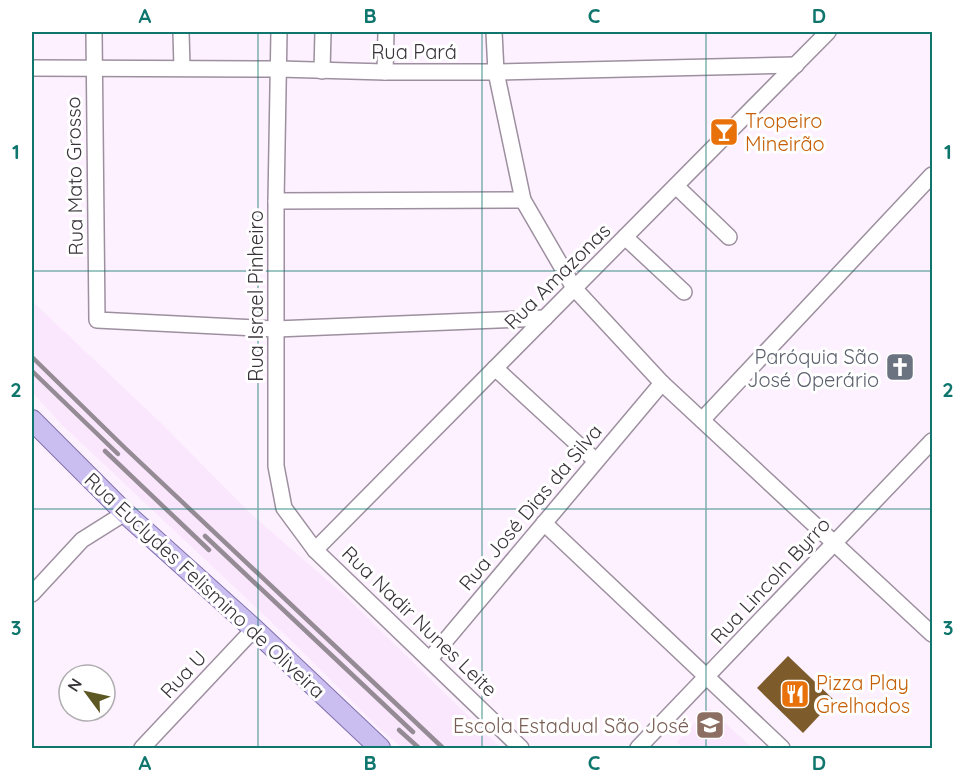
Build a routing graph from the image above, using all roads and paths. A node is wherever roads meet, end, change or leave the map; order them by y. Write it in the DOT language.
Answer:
graph roads {
  1 [pos="94,32"];
  2 [pos="181,32"];
  3 [pos="279,32"];
  4 [pos="323,32"];
  5 [pos="386,32"];
  6 [pos="494,32"];
  7 [pos="828,32"];
  8 [pos="796,64"];
  9 [pos="32,68"];
  10 [pos="94,68"];
  11 [pos="182,68"];
  12 [pos="279,69"];
  13 [pos="322,71"];
  14 [pos="385,72"];
  15 [pos="496,72"];
  16 [pos="933,175"];
  17 [pos="676,186"];
  18 [pos="523,200"];
  19 [pos="276,201"];
  20 [pos="625,237"];
  21 [pos="729,237"];
  22 [pos="574,288"];
  23 [pos="684,292"];
  24 [pos="545,318"];
  25 [pos="276,329"];
  26 [pos="495,368"];
  27 [pos="662,383"];
  28 [pos="32,420"];
  29 [pos="702,420"];
  30 [pos="933,441"];
  31 [pos="596,461"];
  32 [pos="125,513"];
  33 [pos="544,523"];
  34 [pos="834,542"];
  35 [pos="315,550"];
  36 [pos="34,587"];
  37 [pos="254,629"];
  38 [pos="933,634"];
  39 [pos="430,659"];
  40 [pos="707,677"];
  41 [pos="142,748"];
  42 [pos="380,748"];
  43 [pos="521,748"];
  44 [pos="639,748"];
  45 [pos="782,748"];
  1 -- 10 [label="street, Rua Mato Grosso"];
  2 -- 11 [label="street"];
  3 -- 12 [label="street, Rua Israel Pinheiro"];
  4 -- 13 [label="street"];
  5 -- 14 [label="street"];
  6 -- 15 [label="street"];
  7 -- 8 [label="street, Rua Amazonas"];
  8 -- 15 [label="street, Rua Pará"];
  8 -- 17 [label="street, Rua Amazonas"];
  9 -- 10 [label="street, Rua Pará"];
  10 -- 11 [label="street, Rua Pará"];
  10 -- 25 [label="street, Rua Mato Grosso"];
  11 -- 12 [label="street, Rua Pará"];
  12 -- 13 [label="street, Rua Pará"];
  12 -- 19 [label="street, Rua Israel Pinheiro"];
  13 -- 14 [label="street, Rua Pará"];
  14 -- 15 [label="street, Rua Pará"];
  15 -- 18 [label="street"];
  16 -- 29 [label="street"];
  17 -- 20 [label="street, Rua Amazonas"];
  17 -- 21 [label="street"];
  18 -- 19 [label="street"];
  18 -- 22 [label="street"];
  19 -- 25 [label="street, Rua Israel Pinheiro"];
  20 -- 22 [label="street, Rua Amazonas"];
  20 -- 23 [label="street"];
  22 -- 24 [label="street, Rua Amazonas"];
  22 -- 27 [label="street"];
  24 -- 25 [label="street"];
  24 -- 26 [label="street, Rua Amazonas"];
  25 -- 35 [label="street, Rua Israel Pinheiro"];
  26 -- 31 [label="street"];
  26 -- 35 [label="street, Rua Amazonas"];
  27 -- 29 [label="street"];
  27 -- 31 [label="street, Rua José Dias da Silva"];
  28 -- 32 [label="main road, Rua Euclydes Felismino de Oliveira"];
  29 -- 34 [label="street"];
  30 -- 34 [label="street, Rua Lincoln Byrro"];
  31 -- 33 [label="street, Rua José Dias da Silva"];
  32 -- 36 [label="street"];
  32 -- 37 [label="main road, Rua Euclydes Felismino de Oliveira"];
  33 -- 39 [label="street, Rua José Dias da Silva"];
  33 -- 40 [label="street"];
  34 -- 38 [label="street"];
  34 -- 40 [label="street, Rua Lincoln Byrro"];
  35 -- 39 [label="street, Rua Nadir Nunes Leite"];
  37 -- 41 [label="street, Rua U"];
  37 -- 42 [label="main road, Rua Euclydes Felismino de Oliveira"];
  39 -- 43 [label="street, Rua Nadir Nunes Leite"];
  40 -- 44 [label="street, Rua Lincoln Byrro"];
  40 -- 45 [label="street"];
}
